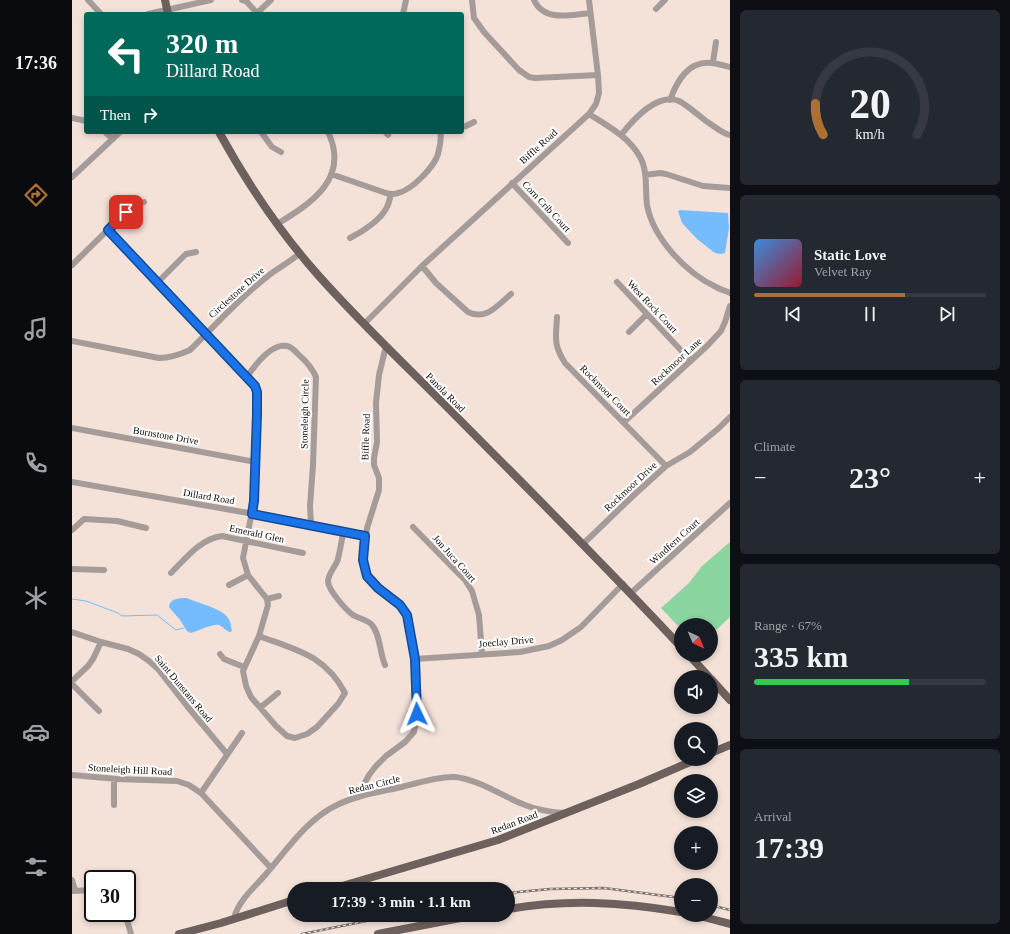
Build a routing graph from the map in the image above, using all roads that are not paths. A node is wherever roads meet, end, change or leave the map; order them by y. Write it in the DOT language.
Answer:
graph roads {
  1 [pos="88,0"];
  2 [pos="165,0"];
  3 [pos="211,0"];
  4 [pos="242,0"];
  5 [pos="271,0"];
  6 [pos="406,0"];
  7 [pos="472,0"];
  8 [pos="534,0"];
  9 [pos="589,0"];
  10 [pos="665,0"];
  11 [pos="656,9"];
  12 [pos="99,12"];
  13 [pos="168,12"];
  14 [pos="255,12"];
  15 [pos="257,12"];
  16 [pos="403,12"];
  17 [pos="590,13"];
  18 [pos="716,42"];
  19 [pos="713,62"];
  20 [pos="730,67"];
  21 [pos="598,74"];
  22 [pos="670,100"];
  23 [pos="589,114"];
  24 [pos="72,118"];
  25 [pos="84,121"];
  26 [pos="474,122"];
  27 [pos="464,126"];
  28 [pos="107,134"];
  29 [pos="118,134"];
  30 [pos="220,134"];
  31 [pos="262,134"];
  32 [pos="329,134"];
  33 [pos="441,134"];
  34 [pos="621,135"];
  35 [pos="730,135"];
  36 [pos="113,139"];
  37 [pos="281,152"];
  38 [pos="332,174"];
  39 [pos="645,175"];
  40 [pos="72,178"];
  41 [pos="512,183"];
  42 [pos="730,188"];
  43 [pos="391,194"];
  44 [pos="144,202"];
  45 [pos="277,224"];
  46 [pos="108,230"];
  47 [pos="350,238"];
  48 [pos="568,243"];
  49 [pos="196,252"];
  50 [pos="300,253"];
  51 [pos="72,265"];
  52 [pos="422,266"];
  53 [pos="158,282"];
  54 [pos="617,282"];
  55 [pos="730,293"];
  56 [pos="511,294"];
  57 [pos="730,306"];
  58 [pos="647,314"];
  59 [pos="557,317"];
  60 [pos="364,324"];
  61 [pos="629,332"];
  62 [pos="206,334"];
  63 [pos="72,341"];
  64 [pos="386,346"];
  65 [pos="691,361"];
  66 [pos="247,377"];
  67 [pos="730,417"];
  68 [pos="624,422"];
  69 [pos="72,428"];
  70 [pos="256,462"];
  71 [pos="666,466"];
  72 [pos="72,482"];
  73 [pos="730,503"];
  74 [pos="252,514"];
  75 [pos="311,524"];
  76 [pos="413,527"];
  77 [pos="146,528"];
  78 [pos="72,530"];
  79 [pos="343,532"];
  80 [pos="365,536"];
  81 [pos="247,541"];
  82 [pos="583,544"];
  83 [pos="303,553"];
  84 [pos="72,569"];
  85 [pos="104,570"];
  86 [pos="171,573"];
  87 [pos="248,575"];
  88 [pos="623,584"];
  89 [pos="229,585"];
  90 [pos="631,593"];
  91 [pos="279,596"];
  92 [pos="267,599"];
  93 [pos="72,632"];
  94 [pos="259,636"];
  95 [pos="674,639"];
  96 [pos="101,642"];
  97 [pos="220,654"];
  98 [pos="482,654"];
  99 [pos="415,659"];
  100 [pos="695,662"];
  101 [pos="385,665"];
  102 [pos="244,667"];
  103 [pos="702,670"];
  104 [pos="72,682"];
  105 [pos="718,687"];
  106 [pos="278,693"];
  107 [pos="730,700"];
  108 [pos="261,707"];
  109 [pos="98,712"];
  110 [pos="242,733"];
  111 [pos="730,741"];
  112 [pos="726,747"];
  113 [pos="227,754"];
  114 [pos="681,766"];
  115 [pos="72,775"];
  116 [pos="114,779"];
  117 [pos="201,793"];
  118 [pos="360,797"];
  119 [pos="114,805"];
  120 [pos="564,813"];
  121 [pos="271,868"];
  122 [pos="72,880"];
  123 [pos="356,882"];
  124 [pos="84,890"];
  125 [pos="74,891"];
  126 [pos="287,902"];
  127 [pos="515,908"];
  128 [pos="674,911"];
  129 [pos="234,918"];
  130 [pos="718,921"];
  131 [pos="128,922"];
  132 [pos="440,922"];
  133 [pos="730,924"];
  134 [pos="131,934"];
  135 [pos="179,934"];
  136 [pos="378,934"];
  1 -- 12 [label="street"];
  2 -- 13 [label="main road"];
  3 -- 13 [label="street"];
  4 -- 14 [label="street"];
  5 -- 15 [label="street"];
  6 -- 16 [label="street"];
  7 -- 21 [label="street"];
  8 -- 17 [label="street"];
  9 -- 17 [label="street, Biffle Road"];
  10 -- 11 [label="street"];
  17 -- 21 [label="street, Biffle Road"];
  18 -- 19 [label="street"];
  19 -- 20 [label="street"];
  19 -- 22 [label="street"];
  21 -- 23 [label="street, Biffle Road"];
  22 -- 34 [label="street"];
  22 -- 35 [label="street"];
  23 -- 34 [label="street"];
  23 -- 41 [label="street, Biffle Road"];
  24 -- 25 [label="street"];
  26 -- 27 [label="street"];
  28 -- 36 [label="street"];
  29 -- 36 [label="street"];
  30 -- 45 [label="main road, Panola Road"];
  31 -- 37 [label="street"];
  32 -- 38 [label="street"];
  33 -- 43 [label="street"];
  34 -- 39 [label="street"];
  36 -- 40 [label="street"];
  38 -- 43 [label="street"];
  38 -- 45 [label="street"];
  39 -- 42 [label="street"];
  39 -- 55 [label="street"];
  41 -- 48 [label="street, Corn Crib Court"];
  41 -- 52 [label="street, Biffle Road"];
  43 -- 47 [label="street"];
  44 -- 46 [label="street"];
  45 -- 50 [label="main road, Panola Road"];
  46 -- 51 [label="street"];
  46 -- 53 [label="street"];
  49 -- 53 [label="street"];
  50 -- 60 [label="main road, Panola Road"];
  50 -- 62 [label="street, Circlestone Drive"];
  52 -- 56 [label="street"];
  52 -- 60 [label="street, Biffle Road"];
  53 -- 62 [label="street"];
  54 -- 58 [label="street, West Rock Court"];
  57 -- 65 [label="street, Rockmoor Lane"];
  58 -- 61 [label="street"];
  58 -- 65 [label="street, West Rock Court"];
  59 -- 68 [label="street, Rockmoor Court"];
  60 -- 64 [label="main road, Panola Road"];
  62 -- 63 [label="street, Circlestone Drive"];
  62 -- 66 [label="street"];
  64 -- 80 [label="street, Biffle Road"];
  64 -- 82 [label="main road, Panola Road"];
  65 -- 68 [label="street, Rockmoor Lane"];
  66 -- 70 [label="street"];
  66 -- 75 [label="street, Stoneleigh Circle"];
  67 -- 71 [label="street, Rockmoor Drive"];
  68 -- 71 [label="street, Rockmoor Court"];
  69 -- 70 [label="street, Burnstone Drive"];
  70 -- 74 [label="street"];
  71 -- 82 [label="street, Rockmoor Drive"];
  72 -- 74 [label="street, Dillard Road"];
  73 -- 90 [label="street, Windfern Court"];
  74 -- 75 [label="street, Dillard Road"];
  74 -- 81 [label="street"];
  75 -- 79 [label="street, Dillard Road"];
  76 -- 98 [label="street, Jon Juca Court"];
  77 -- 78 [label="street"];
  79 -- 80 [label="street, Dillard Road"];
  79 -- 101 [label="street"];
  80 -- 99 [label="street, Biffle Road"];
  81 -- 83 [label="street, Emerald Glen"];
  81 -- 86 [label="street, Emerald Glen"];
  81 -- 87 [label="street"];
  82 -- 88 [label="main road, Panola Road"];
  84 -- 85 [label="street"];
  87 -- 89 [label="street"];
  87 -- 92 [label="street"];
  88 -- 90 [label="main road, Panola Road"];
  88 -- 98 [label="street, Joeclay Drive"];
  90 -- 95 [label="main road, Panola Road"];
  91 -- 92 [label="street"];
  92 -- 94 [label="street"];
  93 -- 96 [label="street, Saint Dunstans Road"];
  94 -- 102 [label="street"];
  94 -- 108 [label="street"];
  96 -- 104 [label="street"];
  96 -- 113 [label="street, Saint Dunstans Road"];
  97 -- 102 [label="street"];
  98 -- 99 [label="street, Joeclay Drive"];
  99 -- 118 [label="street, Biffle Road"];
  100 -- 103 [label="main road"];
  102 -- 108 [label="street"];
  104 -- 109 [label="street"];
  105 -- 107 [label="main road"];
  106 -- 108 [label="street"];
  110 -- 113 [label="street"];
  111 -- 112 [label="main road"];
  113 -- 117 [label="street"];
  114 -- 120 [label="main road, Redan Road"];
  115 -- 116 [label="street, Stoneleigh Hill Road"];
  116 -- 117 [label="street, Stoneleigh Hill Road"];
  116 -- 119 [label="street"];
  117 -- 121 [label="street, Stoneleigh Hill Road"];
  118 -- 120 [label="street, Redan Circle"];
  118 -- 121 [label="street, Redan Circle"];
  120 -- 123 [label="main road, Redan Road"];
  121 -- 129 [label="street, Redan Circle"];
  122 -- 125 [label="street"];
  124 -- 125 [label="street"];
  126 -- 129 [label="main road"];
  127 -- 128 [label="main road"];
  129 -- 135 [label="main road"];
  130 -- 133 [label="main road"];
  131 -- 134 [label="street"];
  132 -- 136 [label="main road"];
}
